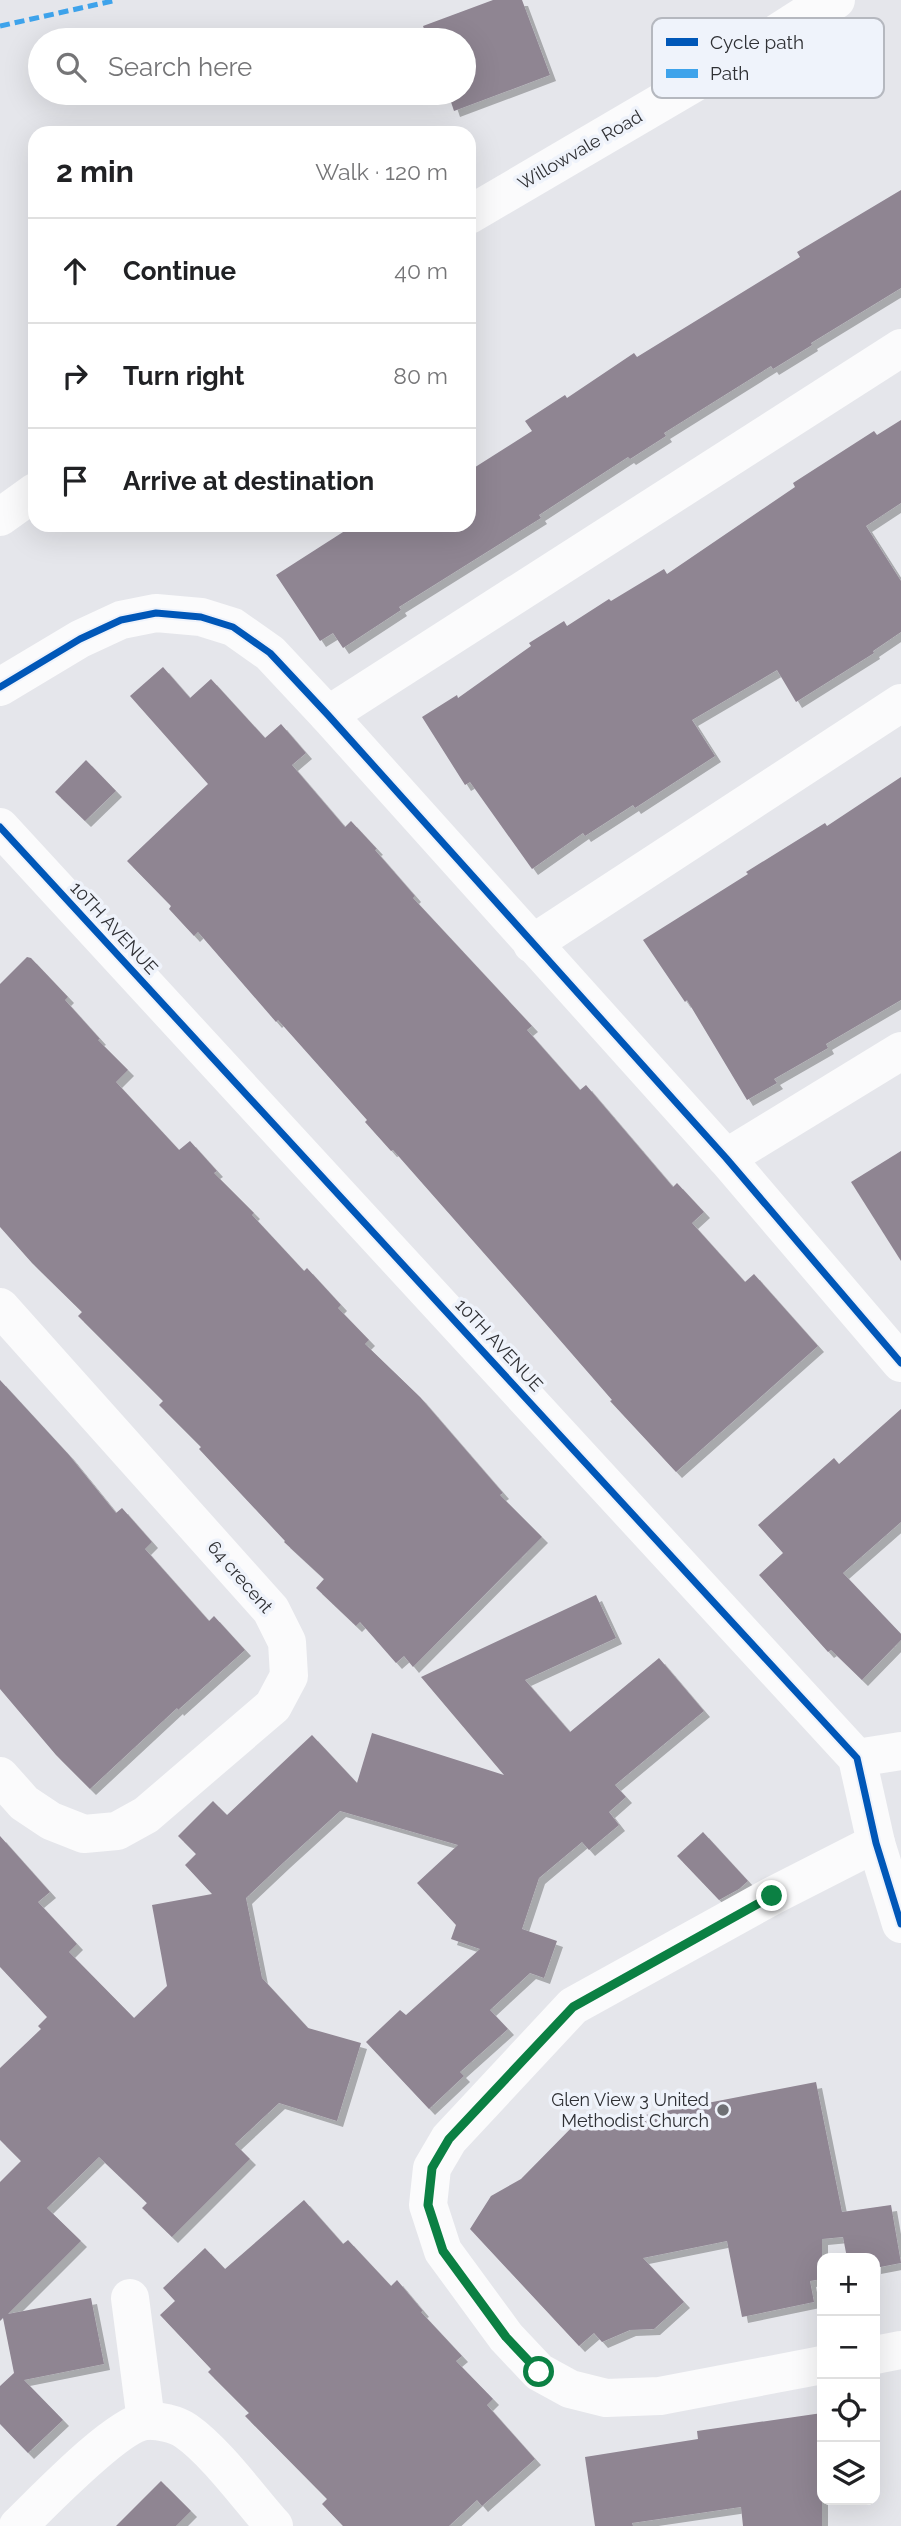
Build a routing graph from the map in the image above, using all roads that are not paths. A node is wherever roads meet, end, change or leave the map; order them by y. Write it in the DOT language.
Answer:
graph roads {
  1 [pos="836,0"];
  2 [pos="800,18"];
  3 [pos="669,98"];
  4 [pos="476,211"];
  5 [pos="901,348"];
  6 [pos="28,497"];
  7 [pos="0,517"];
  8 [pos="0,687"];
  9 [pos="901,703"];
  10 [pos="328,715"];
  11 [pos="0,827"];
  12 [pos="532,944"];
  13 [pos="901,1051"];
  14 [pos="726,1158"];
  15 [pos="0,1307"];
  16 [pos="901,1363"];
  17 [pos="901,1751"];
  18 [pos="857,1758"];
  19 [pos="0,1776"];
  20 [pos="876,1843"];
  21 [pos="901,1924"];
  22 [pos="130,2298"];
  23 [pos="901,2350"];
  24 [pos="880,2354"];
  25 [pos="817,2366"];
  26 [pos="146,2421"];
  27 [pos="18,2526"];
  28 [pos="274,2526"];
  1 -- 2 [label="street, Willowvale Road"];
  3 -- 4 [label="street, Willowvale Road"];
  5 -- 10 [label="street"];
  6 -- 7 [label="street"];
  8 -- 10 [label="street"];
  9 -- 12 [label="street"];
  10 -- 12 [label="street"];
  11 -- 18 [label="street, 10TH AVENUE"];
  12 -- 14 [label="street"];
  13 -- 14 [label="street"];
  14 -- 16 [label="street"];
  15 -- 19 [label="street, 64 crecent"];
  17 -- 18 [label="street"];
  18 -- 20 [label="street"];
  20 -- 21 [label="street"];
  20 -- 25 [label="street"];
  22 -- 26 [label="street"];
  23 -- 24 [label="street"];
  26 -- 27 [label="street"];
  26 -- 28 [label="street"];
}
